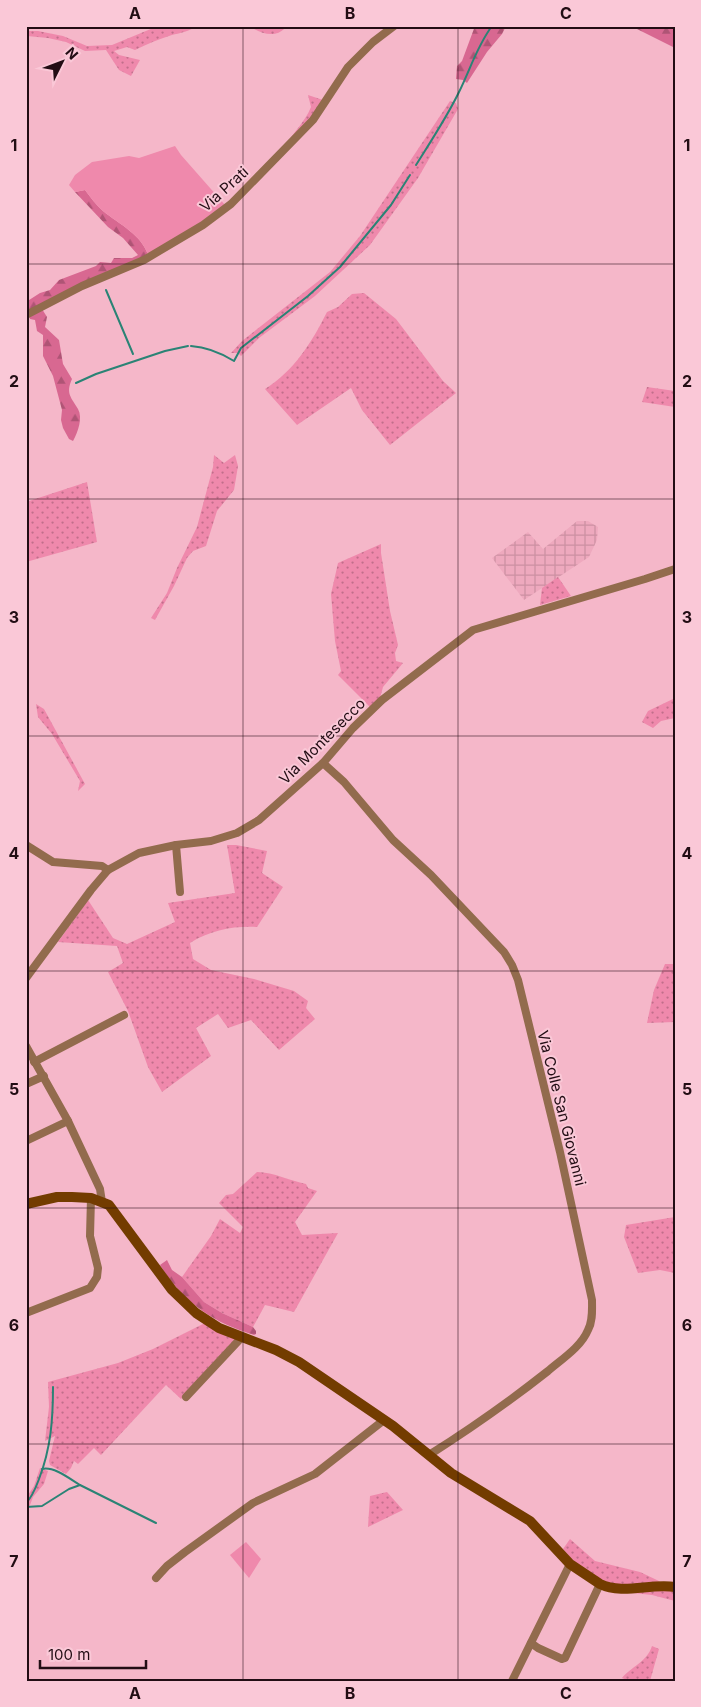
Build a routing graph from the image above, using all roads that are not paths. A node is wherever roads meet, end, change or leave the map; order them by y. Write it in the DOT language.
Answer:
graph roads {
  1 [pos="394,26"];
  2 [pos="26,315"];
  3 [pos="675,569"];
  4 [pos="323,763"];
  5 [pos="26,845"];
  6 [pos="176,845"];
  7 [pos="108,870"];
  8 [pos="180,892"];
  9 [pos="26,978"];
  10 [pos="124,1015"];
  11 [pos="26,1046"];
  12 [pos="34,1062"];
  13 [pos="44,1076"];
  14 [pos="26,1084"];
  15 [pos="68,1121"];
  16 [pos="26,1141"];
  17 [pos="91,1198"];
  18 [pos="102,1202"];
  19 [pos="26,1204"];
  20 [pos="26,1313"];
  21 [pos="242,1337"];
  22 [pos="186,1397"];
  23 [pos="384,1420"];
  24 [pos="429,1455"];
  25 [pos="570,1564"];
  26 [pos="156,1578"];
  27 [pos="600,1584"];
  28 [pos="675,1587"];
  29 [pos="531,1643"];
  30 [pos="512,1681"];
  1 -- 2 [label="street, Via Prati"];
  3 -- 4 [label="street, Via Montesecco"];
  4 -- 6 [label="street, Via Montesecco"];
  4 -- 24 [label="street, Via Colle San Giovanni"];
  5 -- 7 [label="street"];
  6 -- 7 [label="street, Via Montesecco"];
  6 -- 8 [label="street"];
  7 -- 9 [label="street, Via Montesecco"];
  10 -- 12 [label="street"];
  11 -- 12 [label="street"];
  12 -- 13 [label="street"];
  13 -- 14 [label="street"];
  13 -- 15 [label="street"];
  15 -- 16 [label="street"];
  15 -- 18 [label="street"];
  17 -- 18 [label="main road"];
  17 -- 19 [label="main road"];
  17 -- 20 [label="street"];
  18 -- 21 [label="main road"];
  21 -- 22 [label="street"];
  21 -- 23 [label="main road"];
  23 -- 24 [label="main road"];
  23 -- 26 [label="street"];
  24 -- 25 [label="main road"];
  25 -- 27 [label="main road"];
  25 -- 29 [label="street"];
  27 -- 28 [label="main road"];
  27 -- 29 [label="street"];
  29 -- 30 [label="street"];
}
